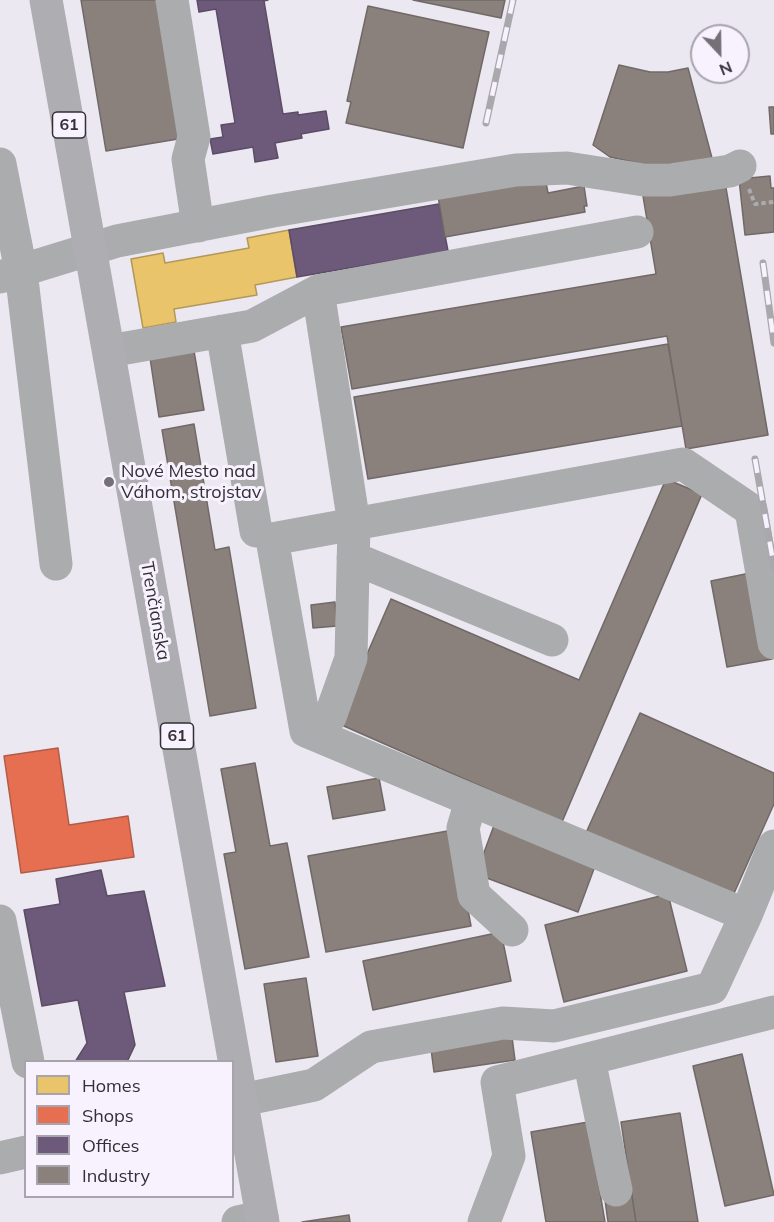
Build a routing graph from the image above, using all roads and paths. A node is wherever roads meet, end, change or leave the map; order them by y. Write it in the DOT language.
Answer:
graph roads {
  1 [pos="46,0"];
  2 [pos="172,0"];
  3 [pos="0,164"];
  4 [pos="740,166"];
  5 [pos="774,202"];
  6 [pos="755,204"];
  7 [pos="198,225"];
  8 [pos="637,232"];
  9 [pos="91,249"];
  10 [pos="10,274"];
  11 [pos="318,291"];
  12 [pos="222,331"];
  13 [pos="109,351"];
  14 [pos="354,524"];
  15 [pos="256,531"];
  16 [pos="353,558"];
  17 [pos="56,564"];
  18 [pos="552,640"];
  19 [pos="774,643"];
  20 [pos="330,717"];
  21 [pos="471,801"];
  22 [pos="774,846"];
  23 [pos="746,915"];
  24 [pos="0,921"];
  25 [pos="512,930"];
  26 [pos="774,1012"];
  27 [pos="589,1059"];
  28 [pos="27,1060"];
  29 [pos="230,1060"];
  30 [pos="234,1082"];
  31 [pos="237,1100"];
  32 [pos="24,1152"];
  33 [pos="0,1158"];
  34 [pos="616,1190"];
  35 [pos="254,1220"];
  36 [pos="484,1222"];
  1 -- 9 [label="main road, Trenčianska / 61"];
  2 -- 7 [label="lane"];
  3 -- 10 [label="lane"];
  4 -- 7 [label="lane"];
  5 -- 6 [label="path"];
  7 -- 9 [label="lane"];
  8 -- 11 [label="lane"];
  9 -- 10 [label="lane"];
  9 -- 13 [label="main road, Trenčianska / 61"];
  10 -- 17 [label="lane"];
  11 -- 12 [label="lane"];
  11 -- 14 [label="lane"];
  12 -- 13 [label="lane"];
  12 -- 15 [label="lane"];
  13 -- 29 [label="main road, Trenčianska / 61"];
  14 -- 16 [label="lane"];
  14 -- 19 [label="lane"];
  14 -- 21 [label="lane"];
  16 -- 18 [label="lane"];
  16 -- 20 [label="lane"];
  21 -- 23 [label="lane"];
  21 -- 25 [label="lane"];
  22 -- 23 [label="lane"];
  23 -- 31 [label="lane"];
  24 -- 28 [label="lane"];
  26 -- 27 [label="lane"];
  27 -- 34 [label="lane"];
  27 -- 36 [label="lane"];
  30 -- 31 [label="main road, Trenčianska / 61"];
  31 -- 35 [label="main road, Trenčianska / 61"];
  32 -- 33 [label="lane"];
}
